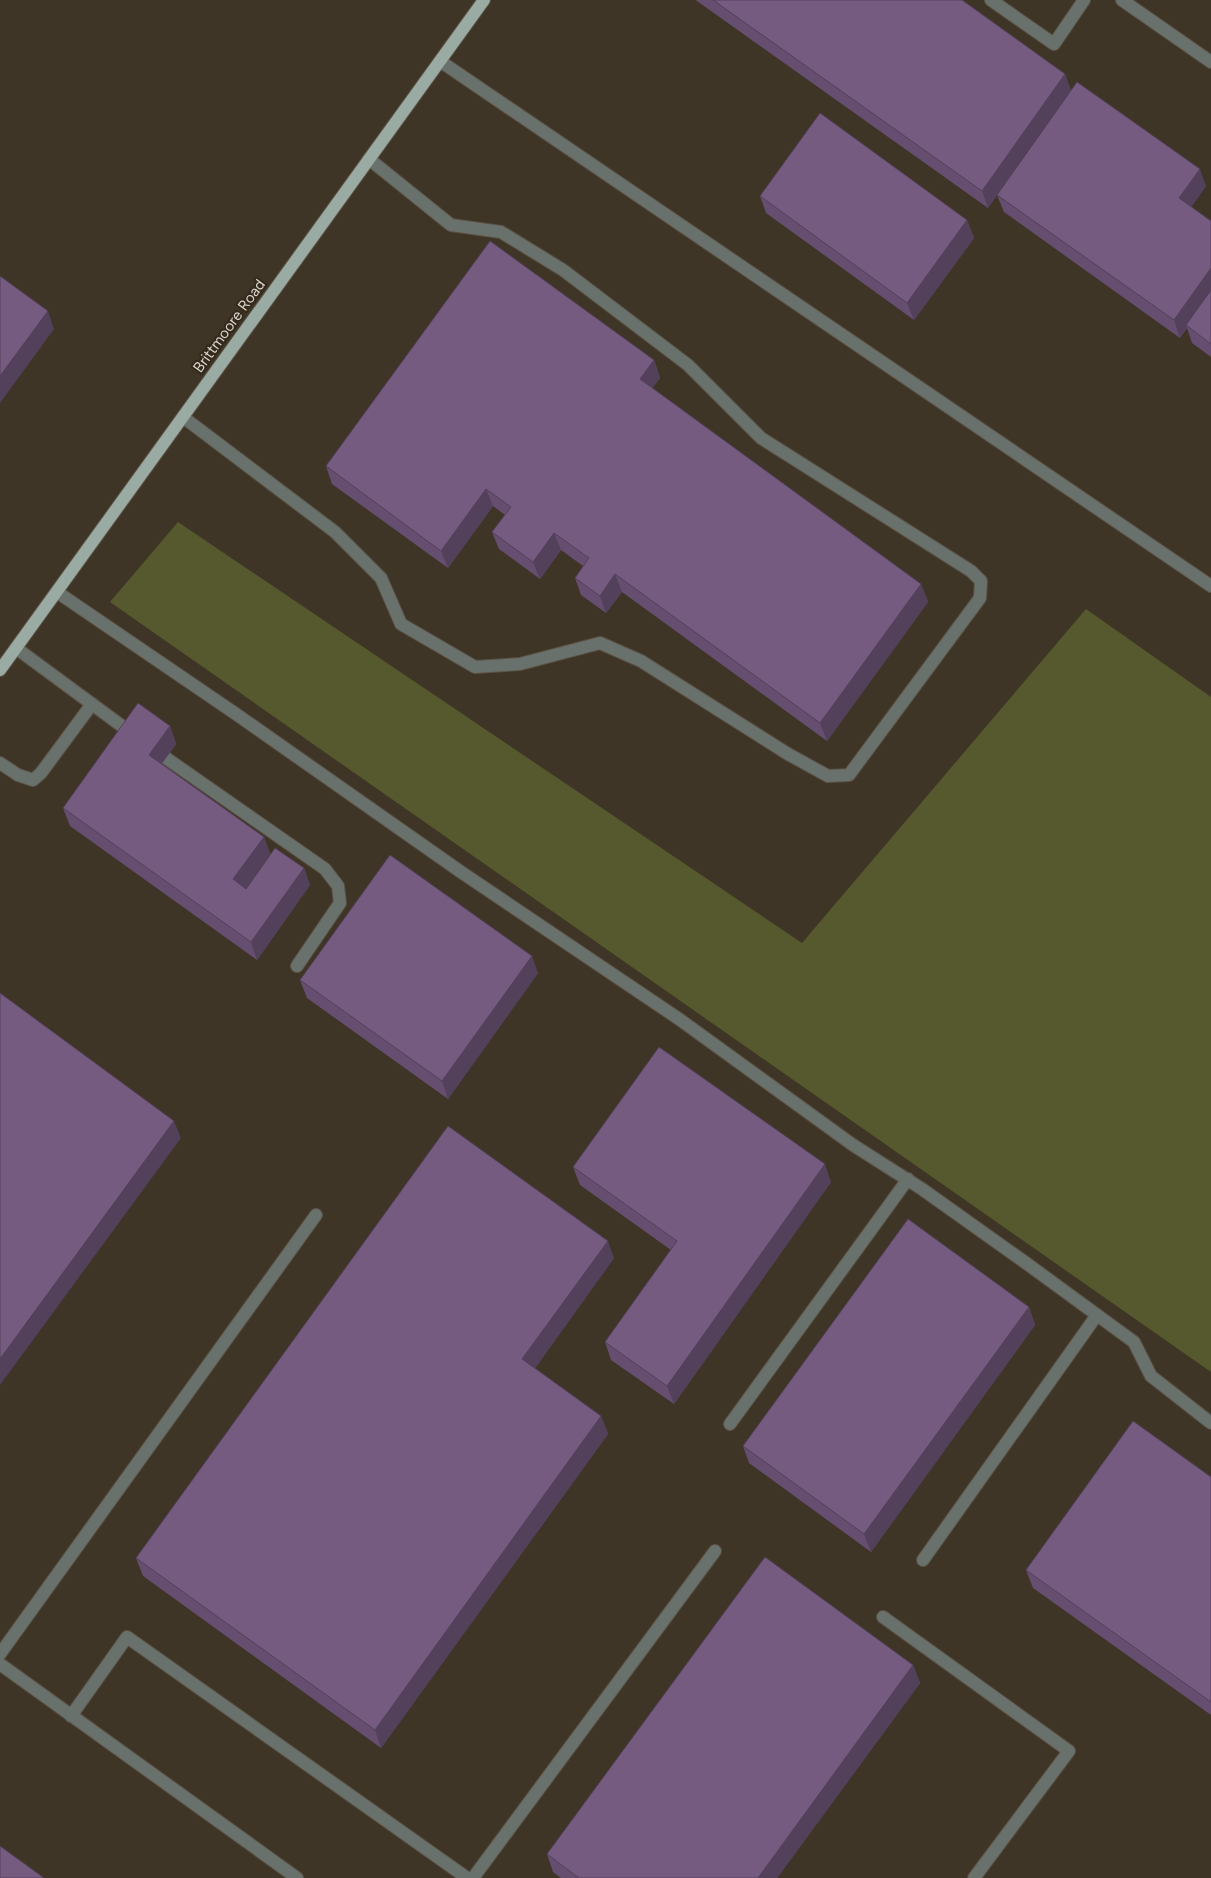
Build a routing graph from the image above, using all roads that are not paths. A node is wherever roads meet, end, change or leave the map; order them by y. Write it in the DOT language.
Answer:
graph roads {
  1 [pos="484,0"];
  2 [pos="991,0"];
  3 [pos="1084,0"];
  4 [pos="1122,0"];
  5 [pos="440,60"];
  6 [pos="1211,62"];
  7 [pos="369,159"];
  8 [pos="182,417"];
  9 [pos="1211,586"];
  10 [pos="57,592"];
  11 [pos="16,648"];
  12 [pos="0,670"];
  13 [pos="92,704"];
  14 [pos="134,735"];
  15 [pos="166,758"];
  16 [pos="0,763"];
  17 [pos="297,966"];
  18 [pos="908,1180"];
  19 [pos="316,1215"];
  20 [pos="1097,1315"];
  21 [pos="1211,1423"];
  22 [pos="730,1424"];
  23 [pos="715,1551"];
  24 [pos="923,1560"];
  25 [pos="883,1617"];
  26 [pos="0,1654"];
  27 [pos="0,1664"];
  28 [pos="71,1716"];
  29 [pos="297,1878"];
  30 [pos="466,1878"];
  31 [pos="473,1878"];
  32 [pos="974,1878"];
  1 -- 5 [label="main road, Brittmoore Road"];
  2 -- 3 [label="street"];
  4 -- 6 [label="street"];
  5 -- 7 [label="main road, Brittmoore Road"];
  5 -- 9 [label="street"];
  7 -- 8 [label="main road, Brittmoore Road"];
  7 -- 8 [label="street"];
  8 -- 10 [label="main road, Brittmoore Road"];
  10 -- 11 [label="main road, Brittmoore Road"];
  10 -- 18 [label="street"];
  11 -- 12 [label="main road, Brittmoore Road"];
  11 -- 13 [label="street"];
  13 -- 14 [label="street"];
  13 -- 16 [label="street"];
  15 -- 17 [label="street"];
  18 -- 20 [label="street"];
  18 -- 22 [label="street"];
  19 -- 26 [label="street"];
  20 -- 21 [label="street"];
  20 -- 24 [label="street"];
  23 -- 31 [label="street"];
  25 -- 32 [label="street"];
  27 -- 28 [label="street"];
  28 -- 29 [label="street"];
  28 -- 30 [label="street"];
}
